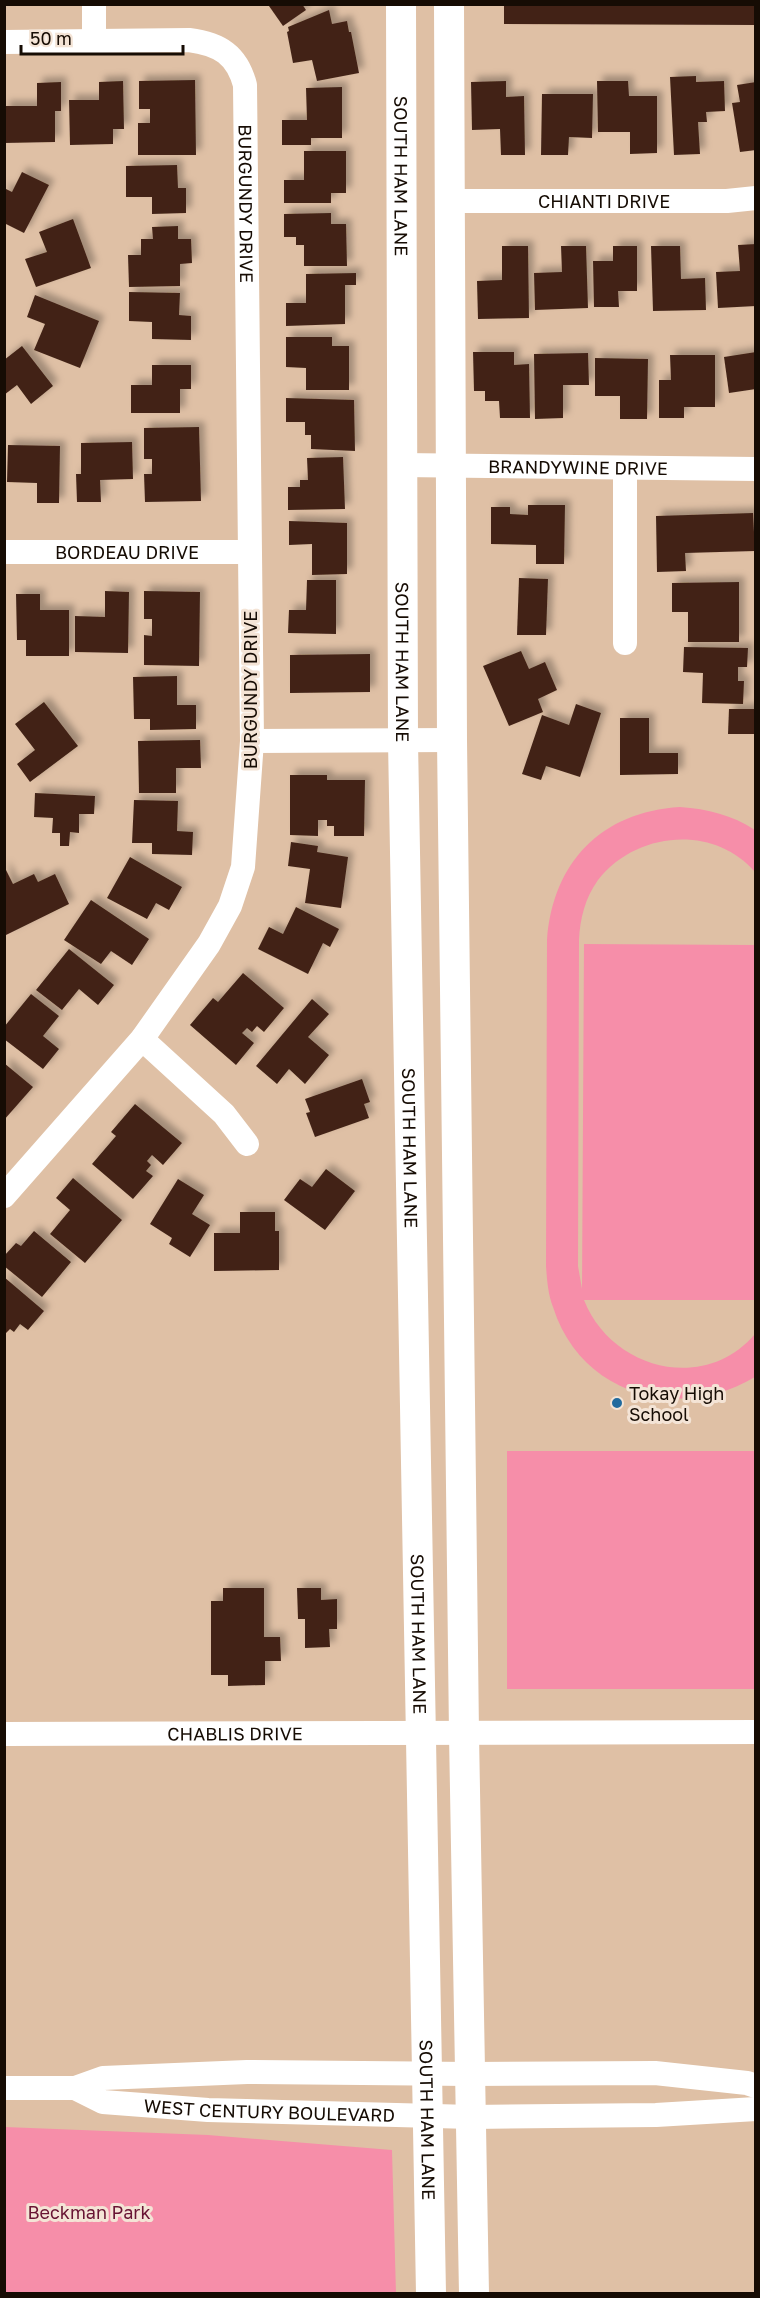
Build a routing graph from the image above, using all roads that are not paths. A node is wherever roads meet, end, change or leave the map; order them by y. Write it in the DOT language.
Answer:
graph roads {
  1 [pos="94,4"];
  2 [pos="401,4"];
  3 [pos="449,4"];
  4 [pos="94,40"];
  5 [pos="4,42"];
  6 [pos="756,198"];
  7 [pos="452,201"];
  8 [pos="401,465"];
  9 [pos="452,466"];
  10 [pos="625,468"];
  11 [pos="756,469"];
  12 [pos="4,552"];
  13 [pos="249,552"];
  14 [pos="625,643"];
  15 [pos="452,740"];
  16 [pos="252,741"];
  17 [pos="403,741"];
  18 [pos="142,1039"];
  19 [pos="246,1144"];
  20 [pos="4,1196"];
  21 [pos="756,1732"];
  22 [pos="4,1734"];
  23 [pos="421,1734"];
  24 [pos="464,1734"];
  25 [pos="427,2073"];
  26 [pos="470,2074"];
  27 [pos="756,2086"];
  28 [pos="4,2088"];
  29 [pos="75,2088"];
  30 [pos="756,2109"];
  31 [pos="429,2115"];
  32 [pos="472,2117"];
  33 [pos="431,2294"];
  34 [pos="474,2294"];
  1 -- 4 [label="street"];
  2 -- 8 [label="main road, SOUTH HAM LANE"];
  3 -- 7 [label="main road"];
  4 -- 5 [label="street, BURGUNDY DRIVE"];
  4 -- 13 [label="street, BURGUNDY DRIVE"];
  6 -- 7 [label="street, CHIANTI DRIVE"];
  7 -- 9 [label="main road"];
  8 -- 9 [label="street, BRANDYWINE DRIVE"];
  8 -- 17 [label="main road, SOUTH HAM LANE"];
  9 -- 10 [label="street, BRANDYWINE DRIVE"];
  9 -- 15 [label="main road"];
  10 -- 11 [label="street, BRANDYWINE DRIVE"];
  10 -- 14 [label="street"];
  12 -- 13 [label="street, BORDEAU DRIVE"];
  13 -- 16 [label="street, BURGUNDY DRIVE"];
  15 -- 17 [label="street"];
  15 -- 24 [label="main road"];
  16 -- 17 [label="street"];
  16 -- 18 [label="street, BURGUNDY DRIVE"];
  17 -- 23 [label="main road, SOUTH HAM LANE"];
  18 -- 19 [label="street"];
  18 -- 20 [label="street, BURGUNDY DRIVE"];
  21 -- 24 [label="street"];
  22 -- 23 [label="street, CHABLIS DRIVE"];
  23 -- 24 [label="street, CHABLIS DRIVE"];
  23 -- 25 [label="main road, SOUTH HAM LANE"];
  24 -- 26 [label="main road"];
  25 -- 26 [label="street, WEST CENTURY BOULEVARD"];
  25 -- 29 [label="street, WEST CENTURY BOULEVARD"];
  25 -- 31 [label="main road, SOUTH HAM LANE"];
  26 -- 27 [label="street, WEST CENTURY BOULEVARD"];
  26 -- 32 [label="main road"];
  28 -- 29 [label="street, WEST CENTURY BOULEVARD"];
  29 -- 31 [label="street, WEST CENTURY BOULEVARD"];
  30 -- 32 [label="street, WEST CENTURY BOULEVARD"];
  31 -- 32 [label="street, WEST CENTURY BOULEVARD"];
  31 -- 33 [label="main road, SOUTH HAM LANE"];
  32 -- 34 [label="main road"];
}
